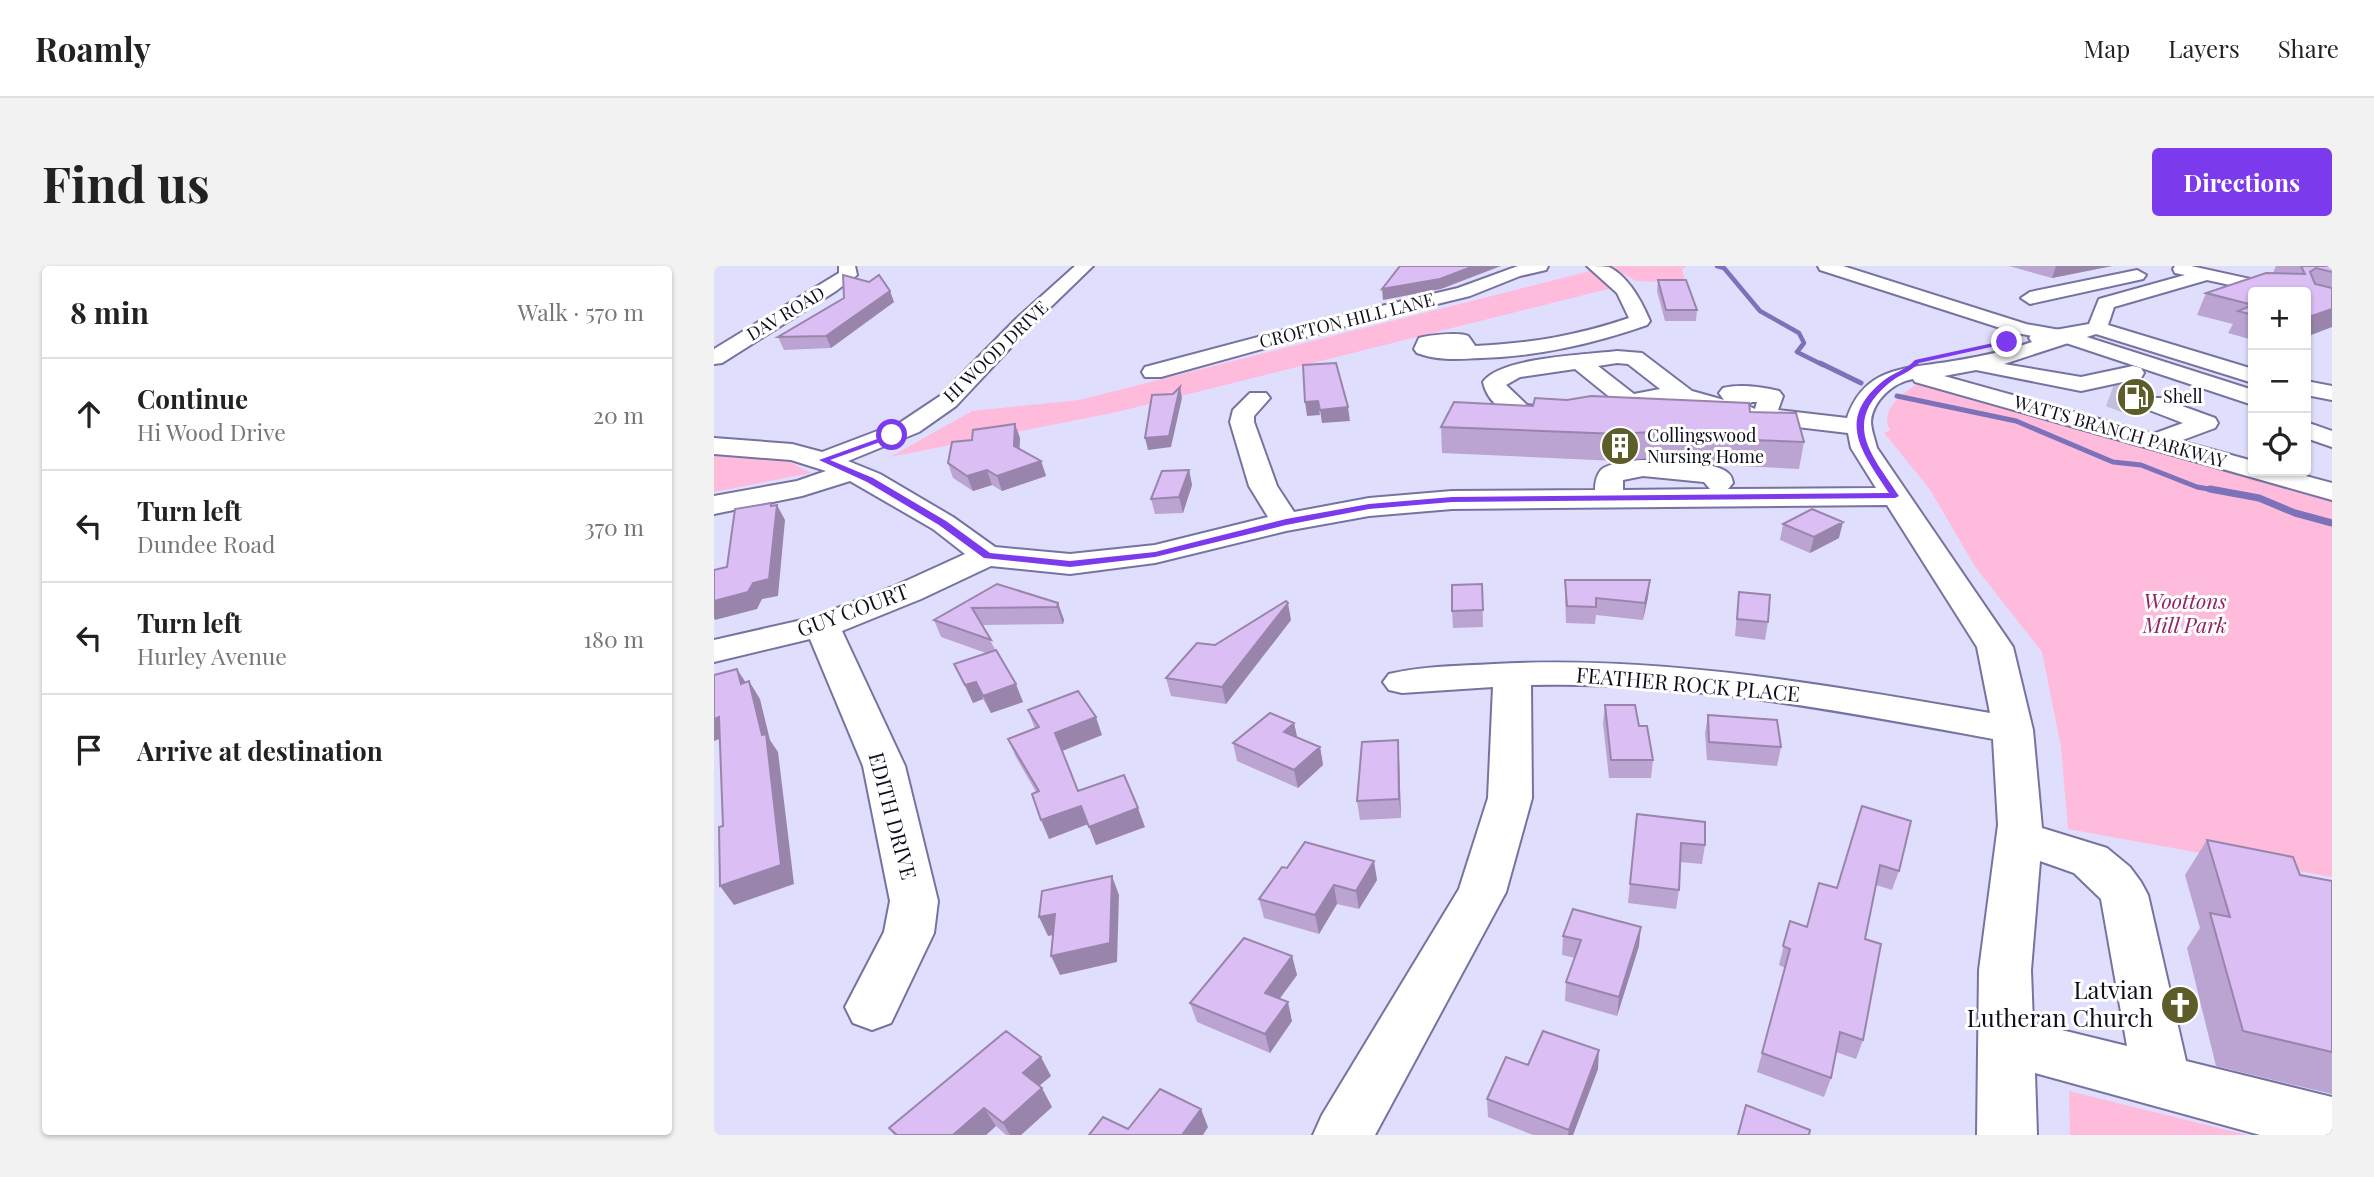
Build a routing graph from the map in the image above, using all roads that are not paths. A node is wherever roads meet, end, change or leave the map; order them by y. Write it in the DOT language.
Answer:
graph roads {
  1 [pos="847,266"];
  2 [pos="1085,266"];
  3 [pos="1540,266"];
  4 [pos="1595,266"];
  5 [pos="1826,266"];
  6 [pos="2174,267"];
  7 [pos="2205,275"];
  8 [pos="2262,287"];
  9 [pos="2030,298"];
  10 [pos="2097,328"];
  11 [pos="2042,337"];
  12 [pos="1469,353"];
  13 [pos="714,358"];
  14 [pos="1578,362"];
  15 [pos="1969,364"];
  16 [pos="1153,372"];
  17 [pos="1907,372"];
  18 [pos="2248,374"];
  19 [pos="2311,389"];
  20 [pos="2131,393"];
  21 [pos="2332,393"];
  22 [pos="1684,396"];
  23 [pos="2248,397"];
  24 [pos="1258,398"];
  25 [pos="2212,399"];
  26 [pos="2248,411"];
  27 [pos="1579,415"];
  28 [pos="2311,417"];
  29 [pos="2332,423"];
  30 [pos="1860,427"];
  31 [pos="2311,432"];
  32 [pos="2332,439"];
  33 [pos="2155,442"];
  34 [pos="714,446"];
  35 [pos="823,460"];
  36 [pos="851,472"];
  37 [pos="2332,492"];
  38 [pos="1895,496"];
  39 [pos="714,505"];
  40 [pos="1286,522"];
  41 [pos="987,556"];
  42 [pos="822,626"];
  43 [pos="714,651"];
  44 [pos="1512,674"];
  45 [pos="1402,682"];
  46 [pos="2013,730"];
  47 [pos="2018,839"];
  48 [pos="872,1007"];
  49 [pos="2006,1041"];
  50 [pos="2162,1082"];
  51 [pos="2332,1126"];
  52 [pos="1343,1135"];
  53 [pos="2007,1135"];
  1 -- 13 [label="street, DAV ROAD"];
  2 -- 35 [label="street, HI WOOD DRIVE"];
  3 -- 16 [label="street, CROFTON HILL LANE"];
  4 -- 12 [label="street"];
  5 -- 11 [label="street"];
  6 -- 7 [label="street"];
  6 -- 9 [label="street"];
  7 -- 8 [label="street"];
  7 -- 10 [label="street"];
  10 -- 11 [label="street"];
  10 -- 18 [label="street"];
  11 -- 15 [label="street"];
  11 -- 17 [label="street"];
  11 -- 20 [label="street"];
  11 -- 23 [label="street"];
  14 -- 22 [label="street"];
  14 -- 22 [label="street"];
  14 -- 27 [label="street"];
  15 -- 17 [label="street"];
  15 -- 20 [label="street"];
  17 -- 30 [label="street"];
  17 -- 33 [label="street, WATTS BRANCH PARKWAY"];
  19 -- 21 [label="street"];
  20 -- 25 [label="street"];
  20 -- 25 [label="street"];
  20 -- 33 [label="street"];
  22 -- 30 [label="street"];
  24 -- 40 [label="street"];
  25 -- 26 [label="street"];
  28 -- 29 [label="street"];
  30 -- 38 [label="street"];
  31 -- 32 [label="street"];
  33 -- 37 [label="street, WATTS BRANCH PARKWAY"];
  34 -- 35 [label="street"];
  35 -- 36 [label="street"];
  36 -- 39 [label="street"];
  36 -- 41 [label="street"];
  38 -- 40 [label="street"];
  38 -- 46 [label="street"];
  40 -- 41 [label="street"];
  41 -- 42 [label="street, GUY COURT"];
  42 -- 43 [label="street, GUY COURT"];
  42 -- 48 [label="street, EDITH DRIVE"];
  44 -- 45 [label="street, FEATHER ROCK PLACE"];
  44 -- 46 [label="street, FEATHER ROCK PLACE"];
  44 -- 52 [label="street"];
  46 -- 47 [label="street"];
  47 -- 49 [label="street"];
  47 -- 50 [label="street"];
  49 -- 50 [label="street"];
  49 -- 53 [label="street"];
  50 -- 51 [label="street"];
}
